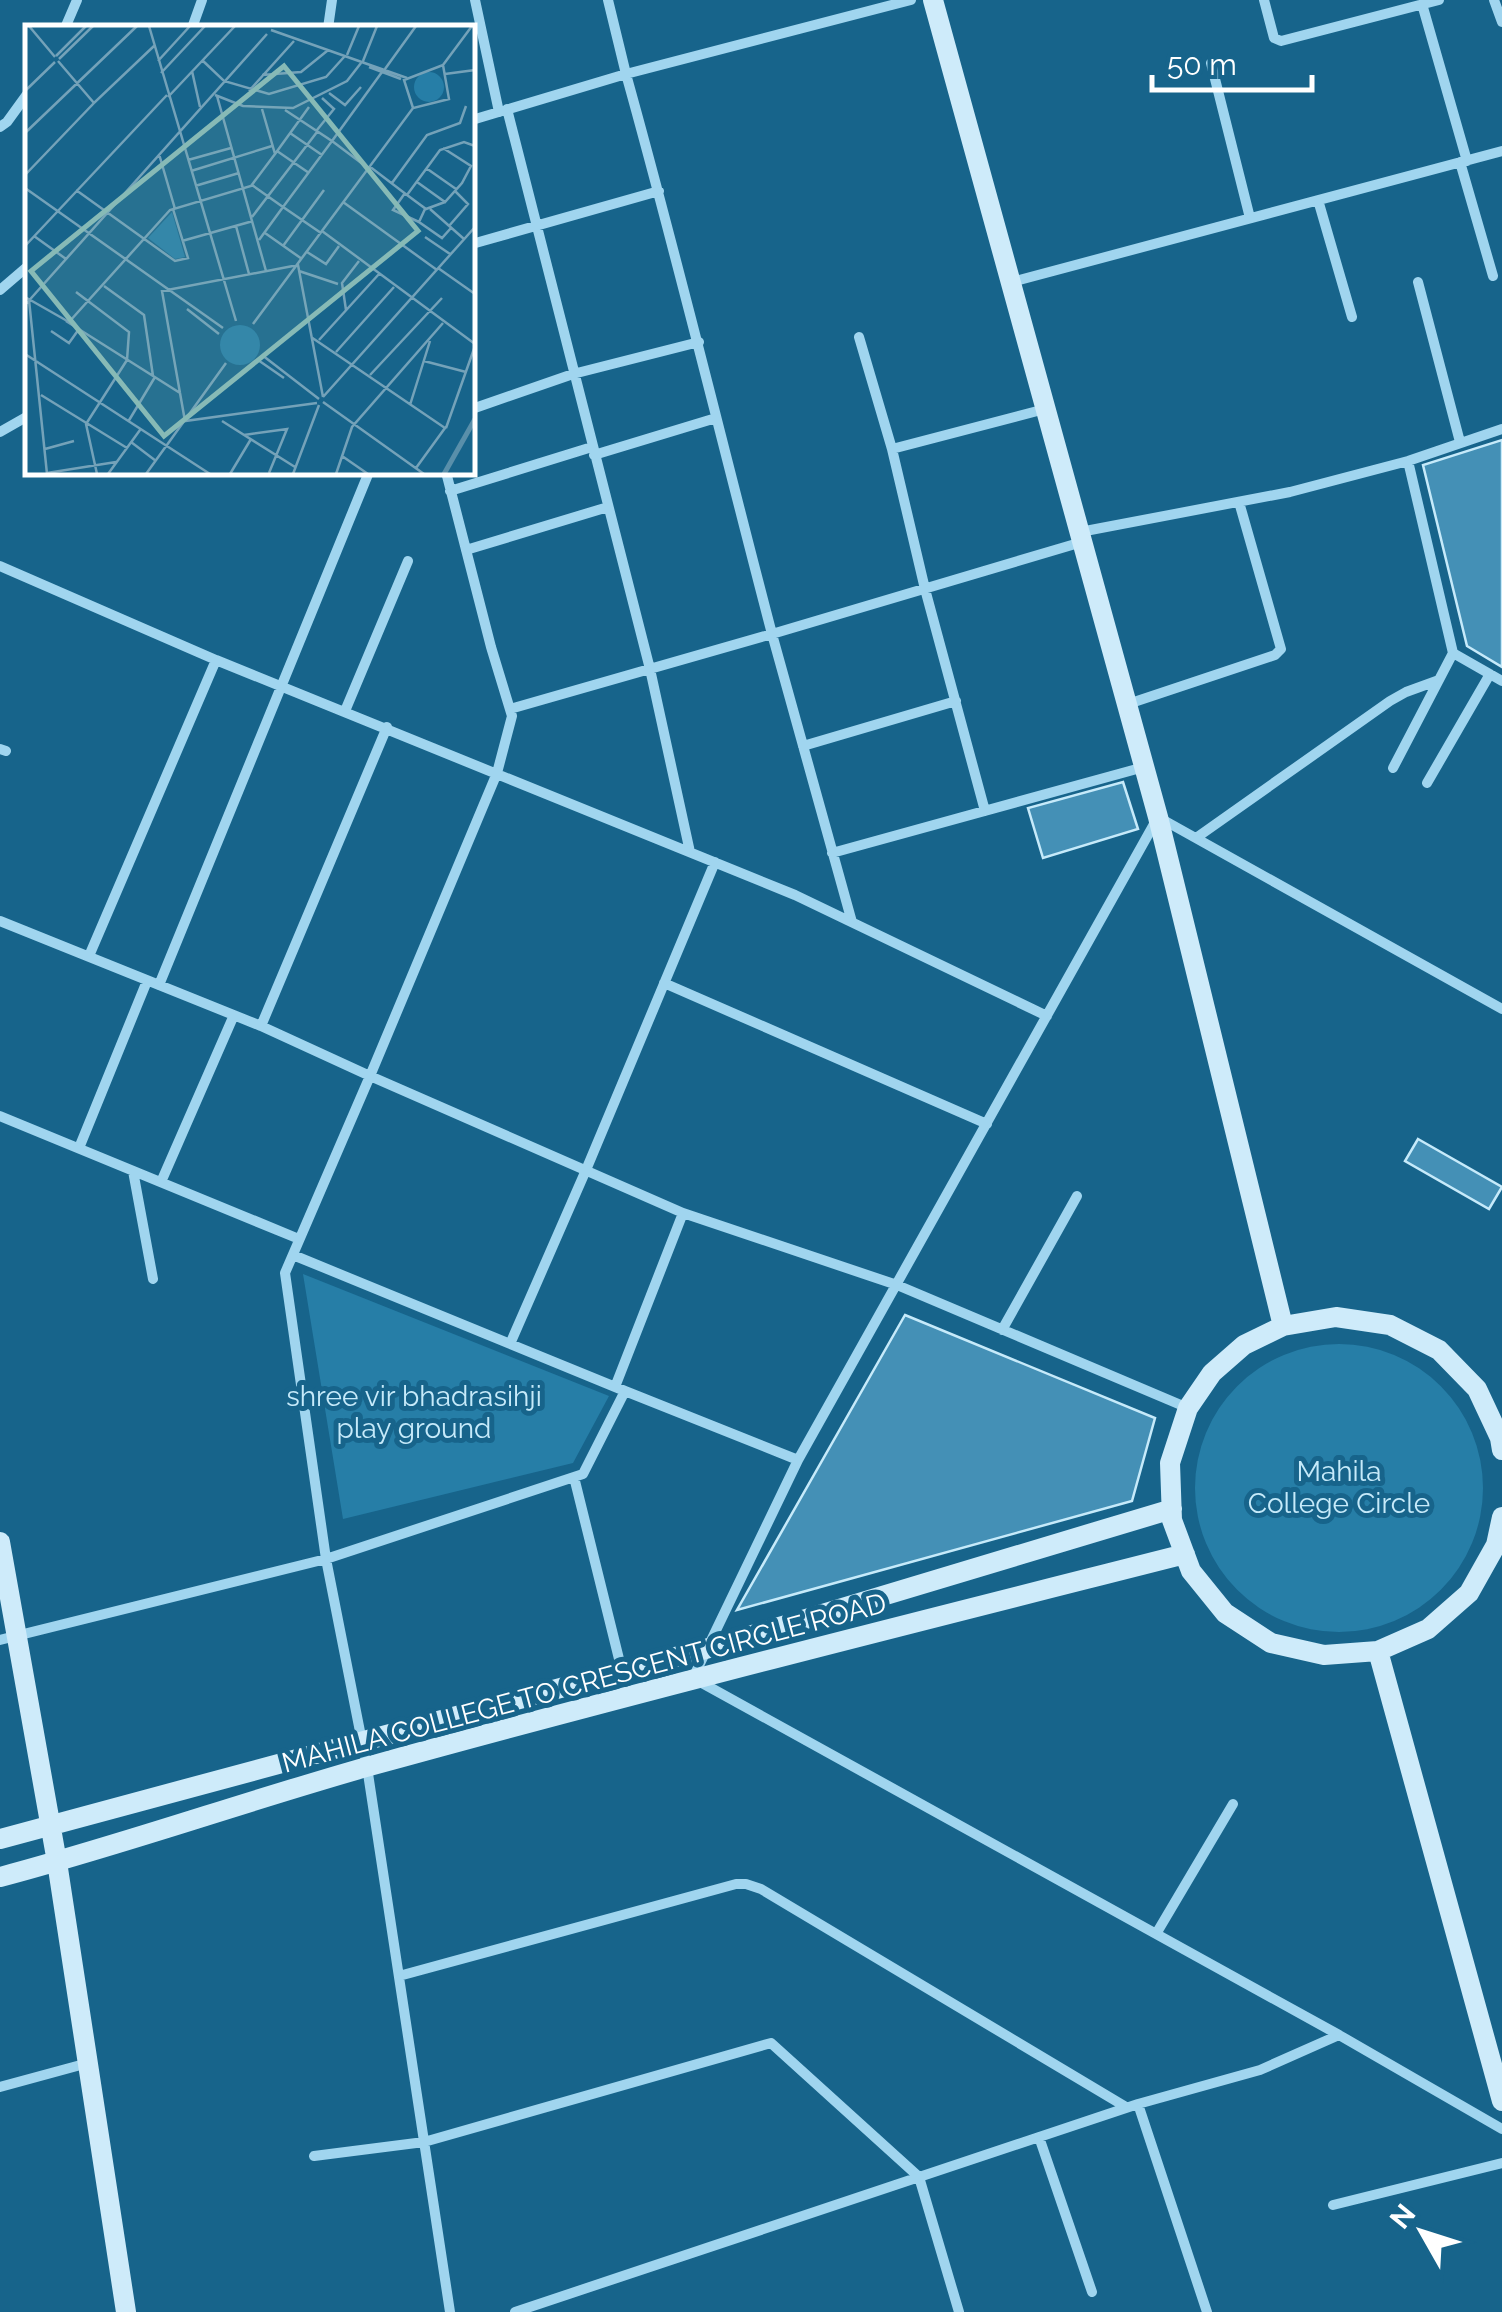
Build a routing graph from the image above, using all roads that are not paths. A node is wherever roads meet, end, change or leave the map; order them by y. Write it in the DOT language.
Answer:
graph roads {
  1 [pos="77,0"];
  2 [pos="202,0"];
  3 [pos="332,0"];
  4 [pos="476,0"];
  5 [pos="608,0"];
  6 [pos="911,0"];
  7 [pos="933,0"];
  8 [pos="1264,0"];
  9 [pos="1438,0"];
  10 [pos="1494,0"];
  11 [pos="1422,4"];
  12 [pos="1502,22"];
  13 [pos="66,25"];
  14 [pos="193,25"];
  15 [pos="328,25"];
  16 [pos="1211,63"];
  17 [pos="626,74"];
  18 [pos="25,97"];
  19 [pos="503,110"];
  20 [pos="475,119"];
  21 [pos="0,127"];
  22 [pos="1502,151"];
  23 [pos="1464,162"];
  24 [pos="658,191"];
  25 [pos="1318,200"];
  26 [pos="1250,218"];
  27 [pos="537,225"];
  28 [pos="475,243"];
  29 [pos="25,269"];
  30 [pos="1493,276"];
  31 [pos="1010,282"];
  32 [pos="1418,282"];
  33 [pos="0,290"];
  34 [pos="1352,317"];
  35 [pos="859,337"];
  36 [pos="699,342"];
  37 [pos="573,374"];
  38 [pos="475,408"];
  39 [pos="1046,409"];
  40 [pos="25,418"];
  41 [pos="716,418"];
  42 [pos="1502,430"];
  43 [pos="0,432"];
  44 [pos="1460,442"];
  45 [pos="892,449"];
  46 [pos="593,451"];
  47 [pos="1408,461"];
  48 [pos="368,475"];
  49 [pos="447,475"];
  50 [pos="450,491"];
  51 [pos="1239,502"];
  52 [pos="608,507"];
  53 [pos="1081,537"];
  54 [pos="466,550"];
  55 [pos="408,561"];
  56 [pos="0,566"];
  57 [pos="925,588"];
  58 [pos="772,634"];
  59 [pos="1453,654"];
  60 [pos="216,660"];
  61 [pos="650,669"];
  62 [pos="1490,674"];
  63 [pos="1439,680"];
  64 [pos="1502,682"];
  65 [pos="282,686"];
  66 [pos="956,701"];
  67 [pos="1127,704"];
  68 [pos="510,709"];
  69 [pos="345,711"];
  70 [pos="387,728"];
  71 [pos="803,746"];
  72 [pos="1144,767"];
  73 [pos="1393,768"];
  74 [pos="497,773"];
  75 [pos="1427,783"];
  76 [pos="985,811"];
  77 [pos="1158,817"];
  78 [pos="1196,838"];
  79 [pos="690,852"];
  80 [pos="832,853"];
  81 [pos="714,862"];
  82 [pos="0,921"];
  83 [pos="852,922"];
  84 [pos="88,956"];
  85 [pos="147,981"];
  86 [pos="664,983"];
  87 [pos="159,985"];
  88 [pos="1502,1009"];
  89 [pos="234,1015"];
  90 [pos="1047,1016"];
  91 [pos="262,1026"];
  92 [pos="370,1076"];
  93 [pos="0,1116"];
  94 [pos="987,1124"];
  95 [pos="79,1148"];
  96 [pos="586,1170"];
  97 [pos="134,1171"];
  98 [pos="161,1182"];
  99 [pos="1076,1196"];
  100 [pos="682,1213"];
  101 [pos="299,1240"];
  102 [pos="293,1255"];
  103 [pos="153,1279"];
  104 [pos="897,1285"];
  105 [pos="1283,1326"];
  106 [pos="1002,1330"];
  107 [pos="510,1344"];
  108 [pos="620,1389"];
  109 [pos="1188,1408"];
  110 [pos="1496,1412"];
  111 [pos="1502,1450"];
  112 [pos="798,1460"];
  113 [pos="574,1477"];
  114 [pos="1172,1509"];
  115 [pos="1502,1517"];
  116 [pos="0,1542"];
  117 [pos="1184,1554"];
  118 [pos="326,1559"];
  119 [pos="8,1638"];
  120 [pos="709,1648"];
  121 [pos="1378,1651"];
  122 [pos="622,1671"];
  123 [pos="694,1678"];
  124 [pos="362,1740"];
  125 [pos="367,1768"];
  126 [pos="1232,1804"];
  127 [pos="50,1824"];
  128 [pos="0,1838"];
  129 [pos="57,1862"];
  130 [pos="0,1877"];
  131 [pos="1156,1934"];
  132 [pos="398,1976"];
  133 [pos="1339,2035"];
  134 [pos="88,2063"];
  135 [pos="0,2087"];
  136 [pos="1502,2101"];
  137 [pos="1132,2106"];
  138 [pos="1502,2129"];
  139 [pos="1039,2137"];
  140 [pos="424,2142"];
  141 [pos="314,2156"];
  142 [pos="1502,2163"];
  143 [pos="919,2177"];
  144 [pos="1333,2205"];
  145 [pos="1092,2292"];
  146 [pos="537,2308"];
  147 [pos="126,2312"];
  148 [pos="450,2312"];
  149 [pos="515,2312"];
  150 [pos="959,2312"];
  151 [pos="1206,2312"];
  1 -- 13 [label="street"];
  2 -- 14 [label="street"];
  3 -- 15 [label="street"];
  4 -- 19 [label="street"];
  5 -- 17 [label="street"];
  6 -- 17 [label="street"];
  7 -- 31 [label="main road"];
  8 -- 11 [label="street"];
  9 -- 11 [label="street"];
  10 -- 12 [label="street"];
  11 -- 23 [label="street"];
  16 -- 26 [label="street"];
  17 -- 19 [label="street"];
  17 -- 24 [label="street"];
  18 -- 21 [label="street"];
  19 -- 20 [label="street"];
  19 -- 27 [label="street"];
  22 -- 23 [label="street"];
  23 -- 25 [label="street"];
  23 -- 30 [label="street"];
  24 -- 27 [label="street"];
  24 -- 36 [label="street"];
  25 -- 26 [label="street"];
  25 -- 34 [label="street"];
  26 -- 31 [label="street"];
  27 -- 28 [label="street"];
  27 -- 37 [label="street"];
  29 -- 33 [label="street"];
  31 -- 39 [label="main road"];
  32 -- 44 [label="street"];
  35 -- 45 [label="street"];
  36 -- 37 [label="street"];
  36 -- 41 [label="street"];
  37 -- 38 [label="street"];
  37 -- 46 [label="street"];
  39 -- 45 [label="street"];
  39 -- 53 [label="main road"];
  40 -- 43 [label="street"];
  41 -- 46 [label="street"];
  41 -- 58 [label="street"];
  42 -- 44 [label="street"];
  44 -- 47 [label="street"];
  45 -- 57 [label="street"];
  46 -- 50 [label="street"];
  46 -- 52 [label="street"];
  47 -- 51 [label="street"];
  47 -- 59 [label="street"];
  48 -- 65 [label="street"];
  49 -- 50 [label="street"];
  50 -- 54 [label="street"];
  51 -- 53 [label="street"];
  51 -- 67 [label="street"];
  52 -- 54 [label="street"];
  52 -- 61 [label="street"];
  53 -- 57 [label="street"];
  53 -- 67 [label="main road"];
  54 -- 68 [label="street"];
  55 -- 69 [label="street"];
  56 -- 60 [label="street"];
  57 -- 58 [label="street"];
  57 -- 66 [label="street"];
  58 -- 61 [label="street"];
  58 -- 71 [label="street"];
  59 -- 62 [label="street"];
  59 -- 63 [label="street"];
  60 -- 65 [label="street"];
  60 -- 84 [label="street"];
  61 -- 68 [label="street"];
  61 -- 79 [label="street"];
  62 -- 64 [label="street"];
  62 -- 75 [label="street"];
  63 -- 73 [label="street"];
  63 -- 78 [label="street"];
  65 -- 69 [label="street"];
  65 -- 87 [label="street"];
  66 -- 71 [label="street"];
  66 -- 76 [label="street"];
  67 -- 72 [label="main road"];
  68 -- 74 [label="street"];
  69 -- 70 [label="street"];
  70 -- 74 [label="street"];
  70 -- 91 [label="street"];
  71 -- 80 [label="street"];
  72 -- 76 [label="street"];
  72 -- 77 [label="main road"];
  74 -- 79 [label="street"];
  74 -- 92 [label="street"];
  76 -- 80 [label="street"];
  77 -- 78 [label="street"];
  77 -- 90 [label="street"];
  77 -- 105 [label="main road"];
  78 -- 88 [label="street"];
  79 -- 81 [label="street"];
  80 -- 83 [label="street"];
  81 -- 83 [label="street"];
  81 -- 86 [label="street"];
  82 -- 84 [label="street"];
  83 -- 90 [label="street"];
  84 -- 85 [label="street"];
  85 -- 87 [label="street"];
  85 -- 95 [label="street"];
  86 -- 94 [label="street"];
  86 -- 96 [label="street"];
  87 -- 89 [label="street"];
  89 -- 91 [label="street"];
  89 -- 98 [label="street"];
  90 -- 94 [label="street"];
  91 -- 92 [label="street"];
  92 -- 96 [label="street"];
  92 -- 101 [label="street"];
  93 -- 95 [label="street"];
  94 -- 104 [label="street"];
  95 -- 97 [label="street"];
  96 -- 100 [label="street"];
  96 -- 107 [label="street"];
  97 -- 98 [label="street"];
  97 -- 103 [label="street"];
  98 -- 101 [label="street"];
  99 -- 106 [label="street"];
  100 -- 104 [label="street"];
  100 -- 108 [label="street"];
  101 -- 102 [label="street"];
  102 -- 107 [label="street"];
  102 -- 118 [label="street"];
  104 -- 106 [label="street"];
  104 -- 112 [label="street"];
  105 -- 109 [label="main road"];
  105 -- 110 [label="main road"];
  106 -- 109 [label="street"];
  107 -- 108 [label="street"];
  108 -- 112 [label="street"];
  108 -- 113 [label="street"];
  109 -- 114 [label="main road"];
  110 -- 111 [label="main road"];
  112 -- 120 [label="street"];
  113 -- 118 [label="street"];
  113 -- 122 [label="street"];
  114 -- 117 [label="main road"];
  114 -- 120 [label="main road, MAHILA COLLEGE TO CRESCENT CIRCLE ROAD"];
  115 -- 121 [label="main road"];
  116 -- 119 [label="main road"];
  117 -- 121 [label="main road"];
  117 -- 123 [label="main road, MAHILA COLLEGE TO CRESCENT CIRCLE ROAD"];
  118 -- 119 [label="street"];
  118 -- 124 [label="street"];
  119 -- 127 [label="main road"];
  120 -- 122 [label="main road, MAHILA COLLEGE TO CRESCENT CIRCLE ROAD"];
  120 -- 123 [label="street"];
  121 -- 136 [label="main road"];
  122 -- 124 [label="main road, MAHILA COLLEGE TO CRESCENT CIRCLE ROAD"];
  123 -- 125 [label="main road, MAHILA COLLEGE TO CRESCENT CIRCLE ROAD"];
  123 -- 131 [label="street"];
  124 -- 125 [label="street"];
  124 -- 127 [label="main road, MAHILA COLLEGE TO CRESCENT CIRCLE ROAD"];
  125 -- 129 [label="main road, MAHILA COLLEGE TO CRESCENT CIRCLE ROAD"];
  125 -- 132 [label="street"];
  126 -- 131 [label="street"];
  127 -- 128 [label="main road, MAHILA COLLEGE TO CRESCENT CIRCLE ROAD"];
  127 -- 129 [label="main road"];
  129 -- 130 [label="main road, MAHILA COLLEGE TO CRESCENT CIRCLE ROAD"];
  129 -- 134 [label="main road"];
  131 -- 133 [label="street"];
  132 -- 137 [label="street"];
  132 -- 140 [label="street"];
  133 -- 137 [label="street"];
  133 -- 138 [label="street"];
  134 -- 135 [label="street"];
  134 -- 147 [label="main road"];
  137 -- 139 [label="street"];
  137 -- 151 [label="street"];
  139 -- 143 [label="street"];
  139 -- 145 [label="street"];
  140 -- 141 [label="street"];
  140 -- 143 [label="street"];
  140 -- 148 [label="street"];
  142 -- 144 [label="street"];
  143 -- 146 [label="street"];
  143 -- 150 [label="street"];
  146 -- 149 [label="street"];
}
